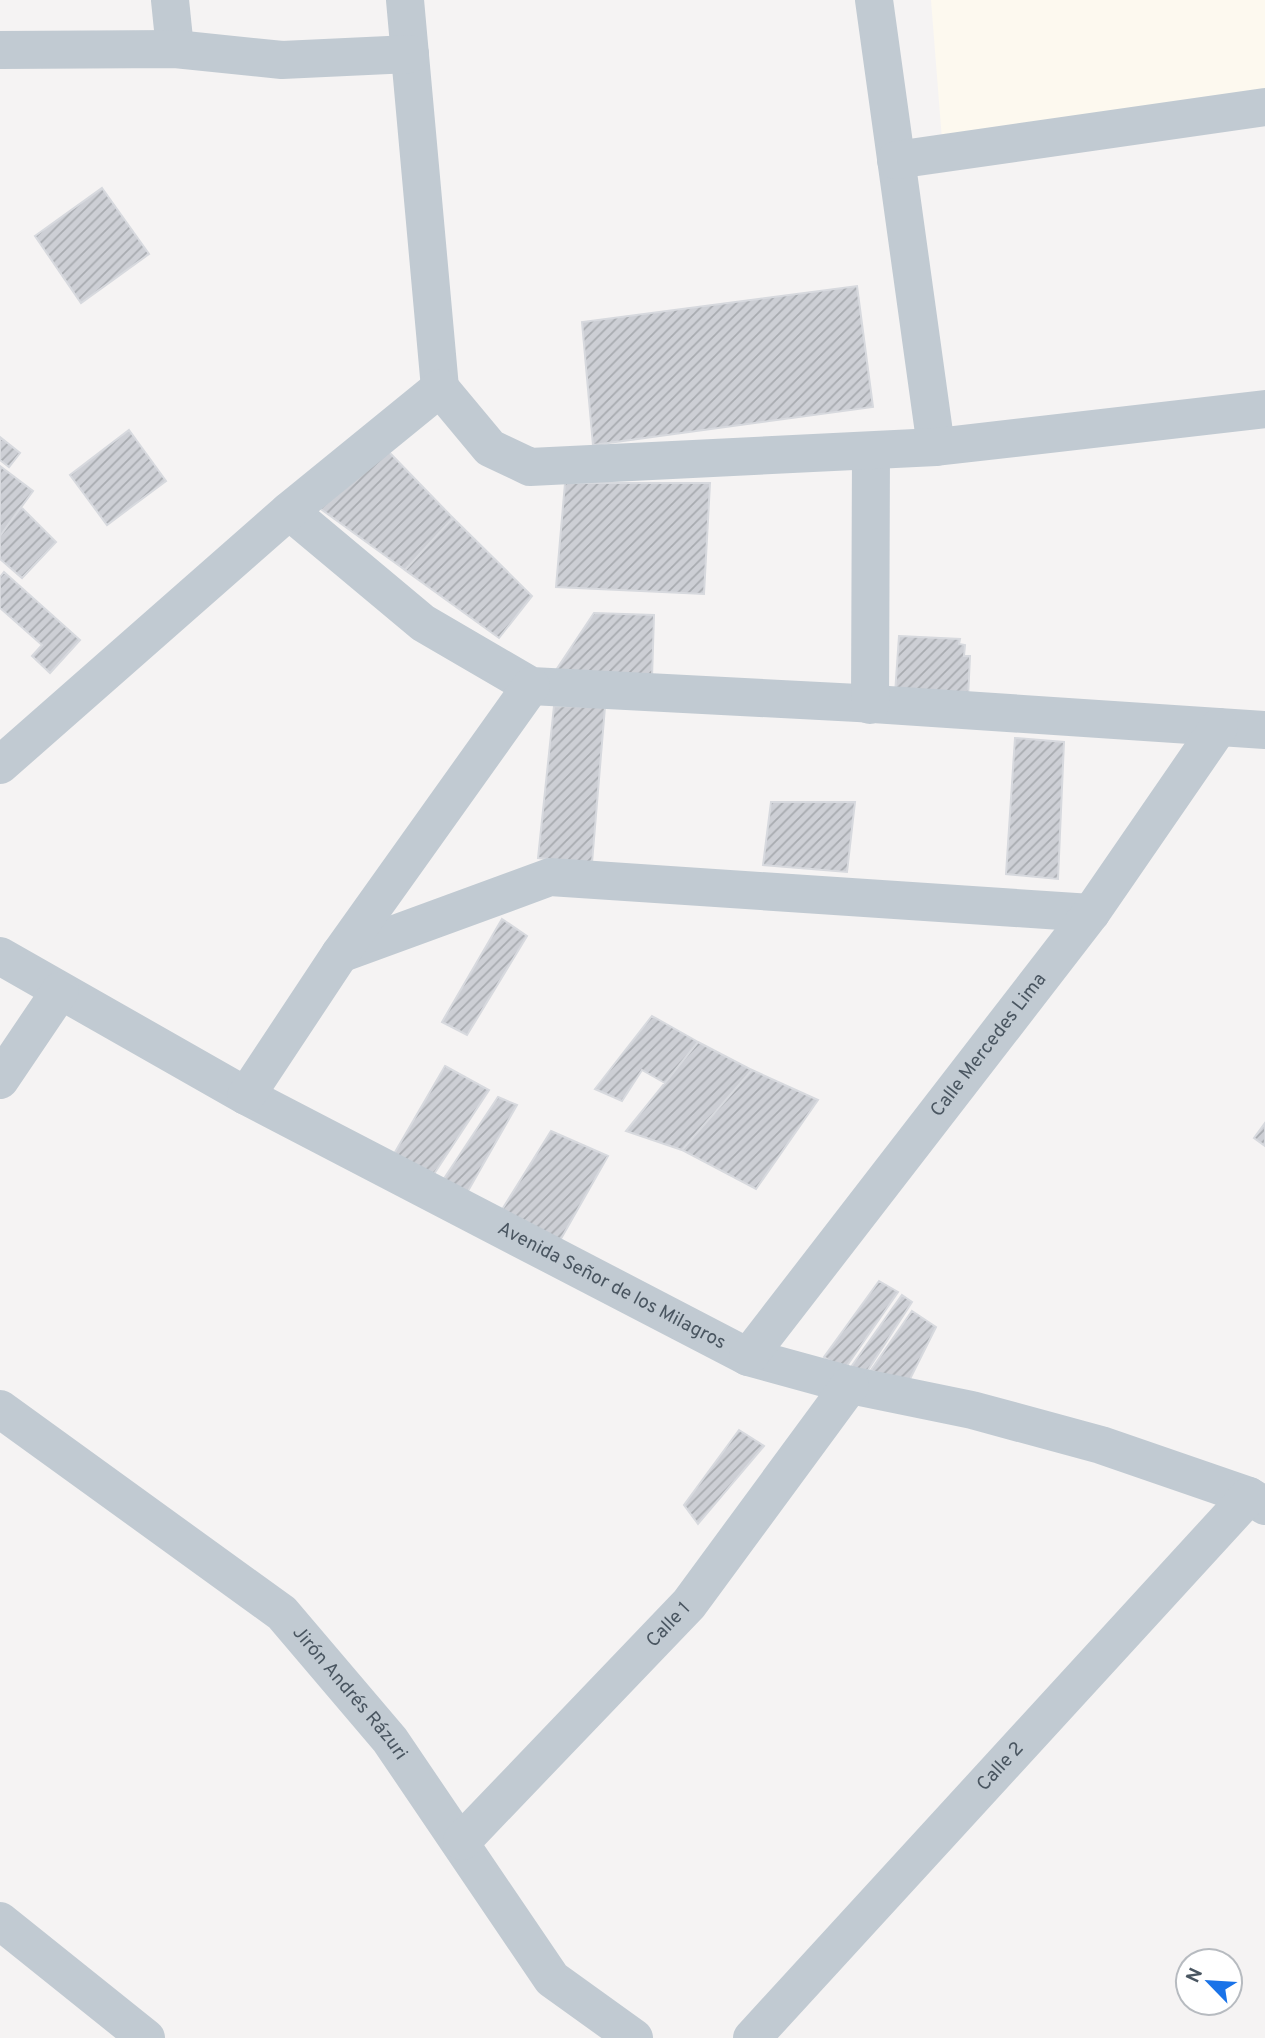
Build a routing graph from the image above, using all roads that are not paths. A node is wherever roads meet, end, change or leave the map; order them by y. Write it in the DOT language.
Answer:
graph roads {
  1 [pos="170,0"];
  2 [pos="405,0"];
  3 [pos="874,0"];
  4 [pos="175,49"];
  5 [pos="0,50"];
  6 [pos="410,54"];
  7 [pos="1265,107"];
  8 [pos="896,160"];
  9 [pos="440,388"];
  10 [pos="1265,409"];
  11 [pos="936,447"];
  12 [pos="871,452"];
  13 [pos="289,510"];
  14 [pos="531,686"];
  15 [pos="870,705"];
  16 [pos="1219,727"];
  17 [pos="1265,730"];
  18 [pos="0,765"];
  19 [pos="1091,913"];
  20 [pos="340,954"];
  21 [pos="0,956"];
  22 [pos="60,991"];
  23 [pos="0,1080"];
  24 [pos="246,1096"];
  25 [pos="748,1357"];
  26 [pos="850,1385"];
  27 [pos="0,1409"];
  28 [pos="1257,1501"];
  29 [pos="462,1841"];
  30 [pos="0,1921"];
  31 [pos="146,2038"];
  32 [pos="634,2038"];
  33 [pos="752,2038"];
  1 -- 4 [label="street"];
  2 -- 6 [label="street"];
  3 -- 8 [label="street"];
  4 -- 5 [label="street"];
  4 -- 6 [label="street"];
  6 -- 9 [label="street"];
  7 -- 8 [label="street"];
  8 -- 11 [label="street"];
  9 -- 12 [label="street"];
  9 -- 13 [label="street"];
  10 -- 11 [label="street"];
  11 -- 12 [label="street"];
  12 -- 15 [label="street"];
  13 -- 14 [label="street"];
  13 -- 18 [label="street"];
  14 -- 15 [label="street"];
  14 -- 20 [label="street"];
  15 -- 16 [label="street"];
  16 -- 17 [label="street"];
  16 -- 19 [label="street, Calle Mercedes Lima"];
  19 -- 20 [label="street"];
  19 -- 25 [label="street, Calle Mercedes Lima"];
  20 -- 24 [label="street"];
  21 -- 22 [label="street, Avenida Señor de los Milagros"];
  22 -- 23 [label="street"];
  22 -- 24 [label="street, Avenida Señor de los Milagros"];
  24 -- 25 [label="street, Avenida Señor de los Milagros"];
  25 -- 26 [label="street, Avenida Señor de los Milagros"];
  26 -- 28 [label="street, Avenida Señor de los Milagros"];
  26 -- 29 [label="street, Calle 1"];
  27 -- 29 [label="street, Jirón Andrés Rázuri"];
  28 -- 33 [label="street, Calle 2"];
  29 -- 32 [label="street, Jirón Andrés Rázuri"];
  30 -- 31 [label="street"];
}
